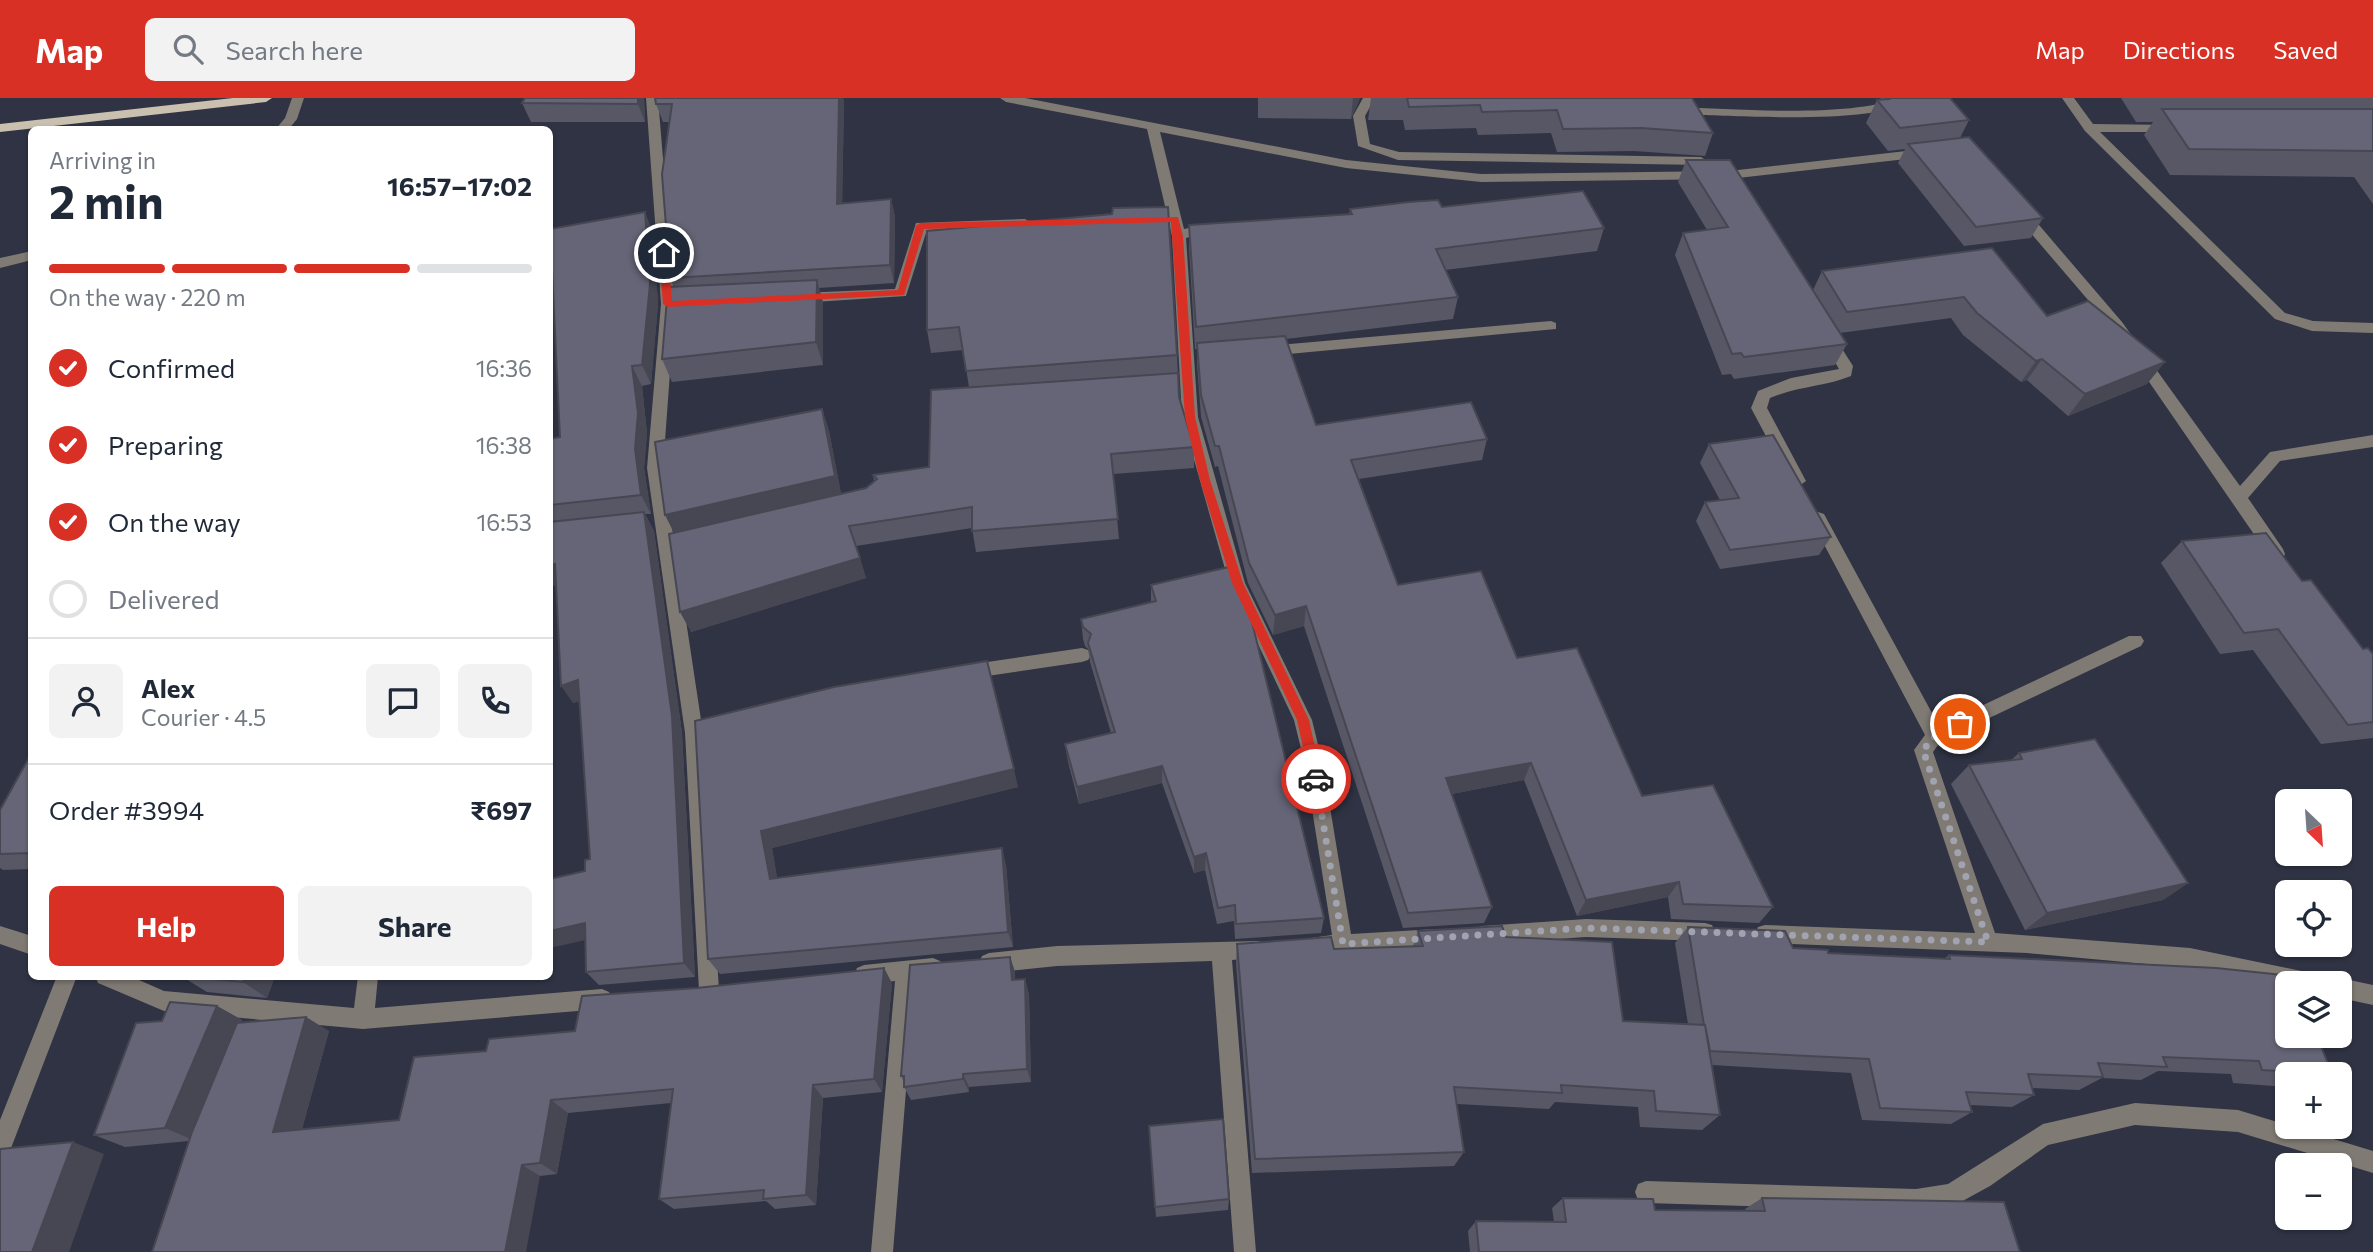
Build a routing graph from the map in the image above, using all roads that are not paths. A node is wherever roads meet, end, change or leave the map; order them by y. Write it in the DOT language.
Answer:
graph roads {
  1 [pos="266,98"];
  2 [pos="298,98"];
  3 [pos="652,98"];
  4 [pos="1006,98"];
  5 [pos="1369,98"];
  6 [pos="1910,98"];
  7 [pos="2068,98"];
  8 [pos="1666,111"];
  9 [pos="285,126"];
  10 [pos="1153,127"];
  11 [pos="0,128"];
  12 [pos="2090,128"];
  13 [pos="2185,128"];
  14 [pos="1934,152"];
  15 [pos="1701,161"];
  16 [pos="1600,176"];
  17 [pos="1582,193"];
  18 [pos="2007,197"];
  19 [pos="1041,223"];
  20 [pos="1226,227"];
  21 [pos="1179,236"];
  22 [pos="28,256"];
  23 [pos="0,263"];
  24 [pos="778,299"];
  25 [pos="1818,321"];
  26 [pos="1551,326"];
  27 [pos="2373,328"];
  28 [pos="1253,352"];
  29 [pos="2373,441"];
  30 [pos="2238,497"];
  31 [pos="2286,566"];
  32 [pos="2135,641"];
  33 [pos="1082,655"];
  34 [pos="946,677"];
  35 [pos="1935,736"];
  36 [pos="0,934"];
  37 [pos="1988,942"];
  38 [pos="28,944"];
  39 [pos="1343,944"];
  40 [pos="1220,952"];
  41 [pos="975,964"];
  42 [pos="947,967"];
  43 [pos="906,971"];
  44 [pos="2275,976"];
  45 [pos="840,977"];
  46 [pos="65,980"];
  47 [pos="114,980"];
  48 [pos="368,980"];
  49 [pos="735,987"];
  50 [pos="709,990"];
  51 [pos="2352,991"];
  52 [pos="687,992"];
  53 [pos="2373,995"];
  54 [pos="625,997"];
  55 [pos="260,1010"];
  56 [pos="363,1019"];
  57 [pos="250,1036"];
  58 [pos="21,1096"];
  59 [pos="0,1113"];
  60 [pos="0,1148"];
  61 [pos="2373,1162"];
  62 [pos="1646,1192"];
  63 [pos="881,1252"];
  64 [pos="1245,1252"];
  1 -- 11 [label="main road"];
  2 -- 9 [label="street"];
  3 -- 50 [label="street"];
  4 -- 10 [label="street"];
  5 -- 15 [label="street"];
  6 -- 8 [label="street"];
  7 -- 12 [label="street"];
  10 -- 16 [label="street"];
  10 -- 21 [label="street"];
  12 -- 13 [label="street"];
  12 -- 27 [label="street"];
  14 -- 16 [label="street"];
  16 -- 17 [label="street"];
  18 -- 30 [label="street"];
  19 -- 24 [label="street"];
  20 -- 21 [label="street"];
  21 -- 39 [label="street"];
  22 -- 23 [label="street"];
  25 -- 35 [label="street"];
  26 -- 28 [label="street"];
  29 -- 30 [label="street"];
  30 -- 31 [label="street"];
  32 -- 35 [label="street"];
  33 -- 34 [label="street"];
  35 -- 37 [label="street"];
  36 -- 38 [label="street"];
  37 -- 39 [label="street"];
  37 -- 44 [label="street"];
  39 -- 40 [label="street"];
  40 -- 41 [label="street"];
  40 -- 64 [label="street"];
  42 -- 43 [label="street"];
  43 -- 45 [label="street"];
  43 -- 63 [label="street"];
  46 -- 58 [label="street"];
  47 -- 55 [label="street"];
  48 -- 56 [label="street"];
  49 -- 50 [label="street"];
  50 -- 52 [label="street"];
  51 -- 53 [label="street"];
  54 -- 56 [label="street"];
  55 -- 56 [label="street"];
  55 -- 57 [label="street"];
  58 -- 59 [label="street"];
  58 -- 60 [label="street"];
  61 -- 62 [label="street"];
}
